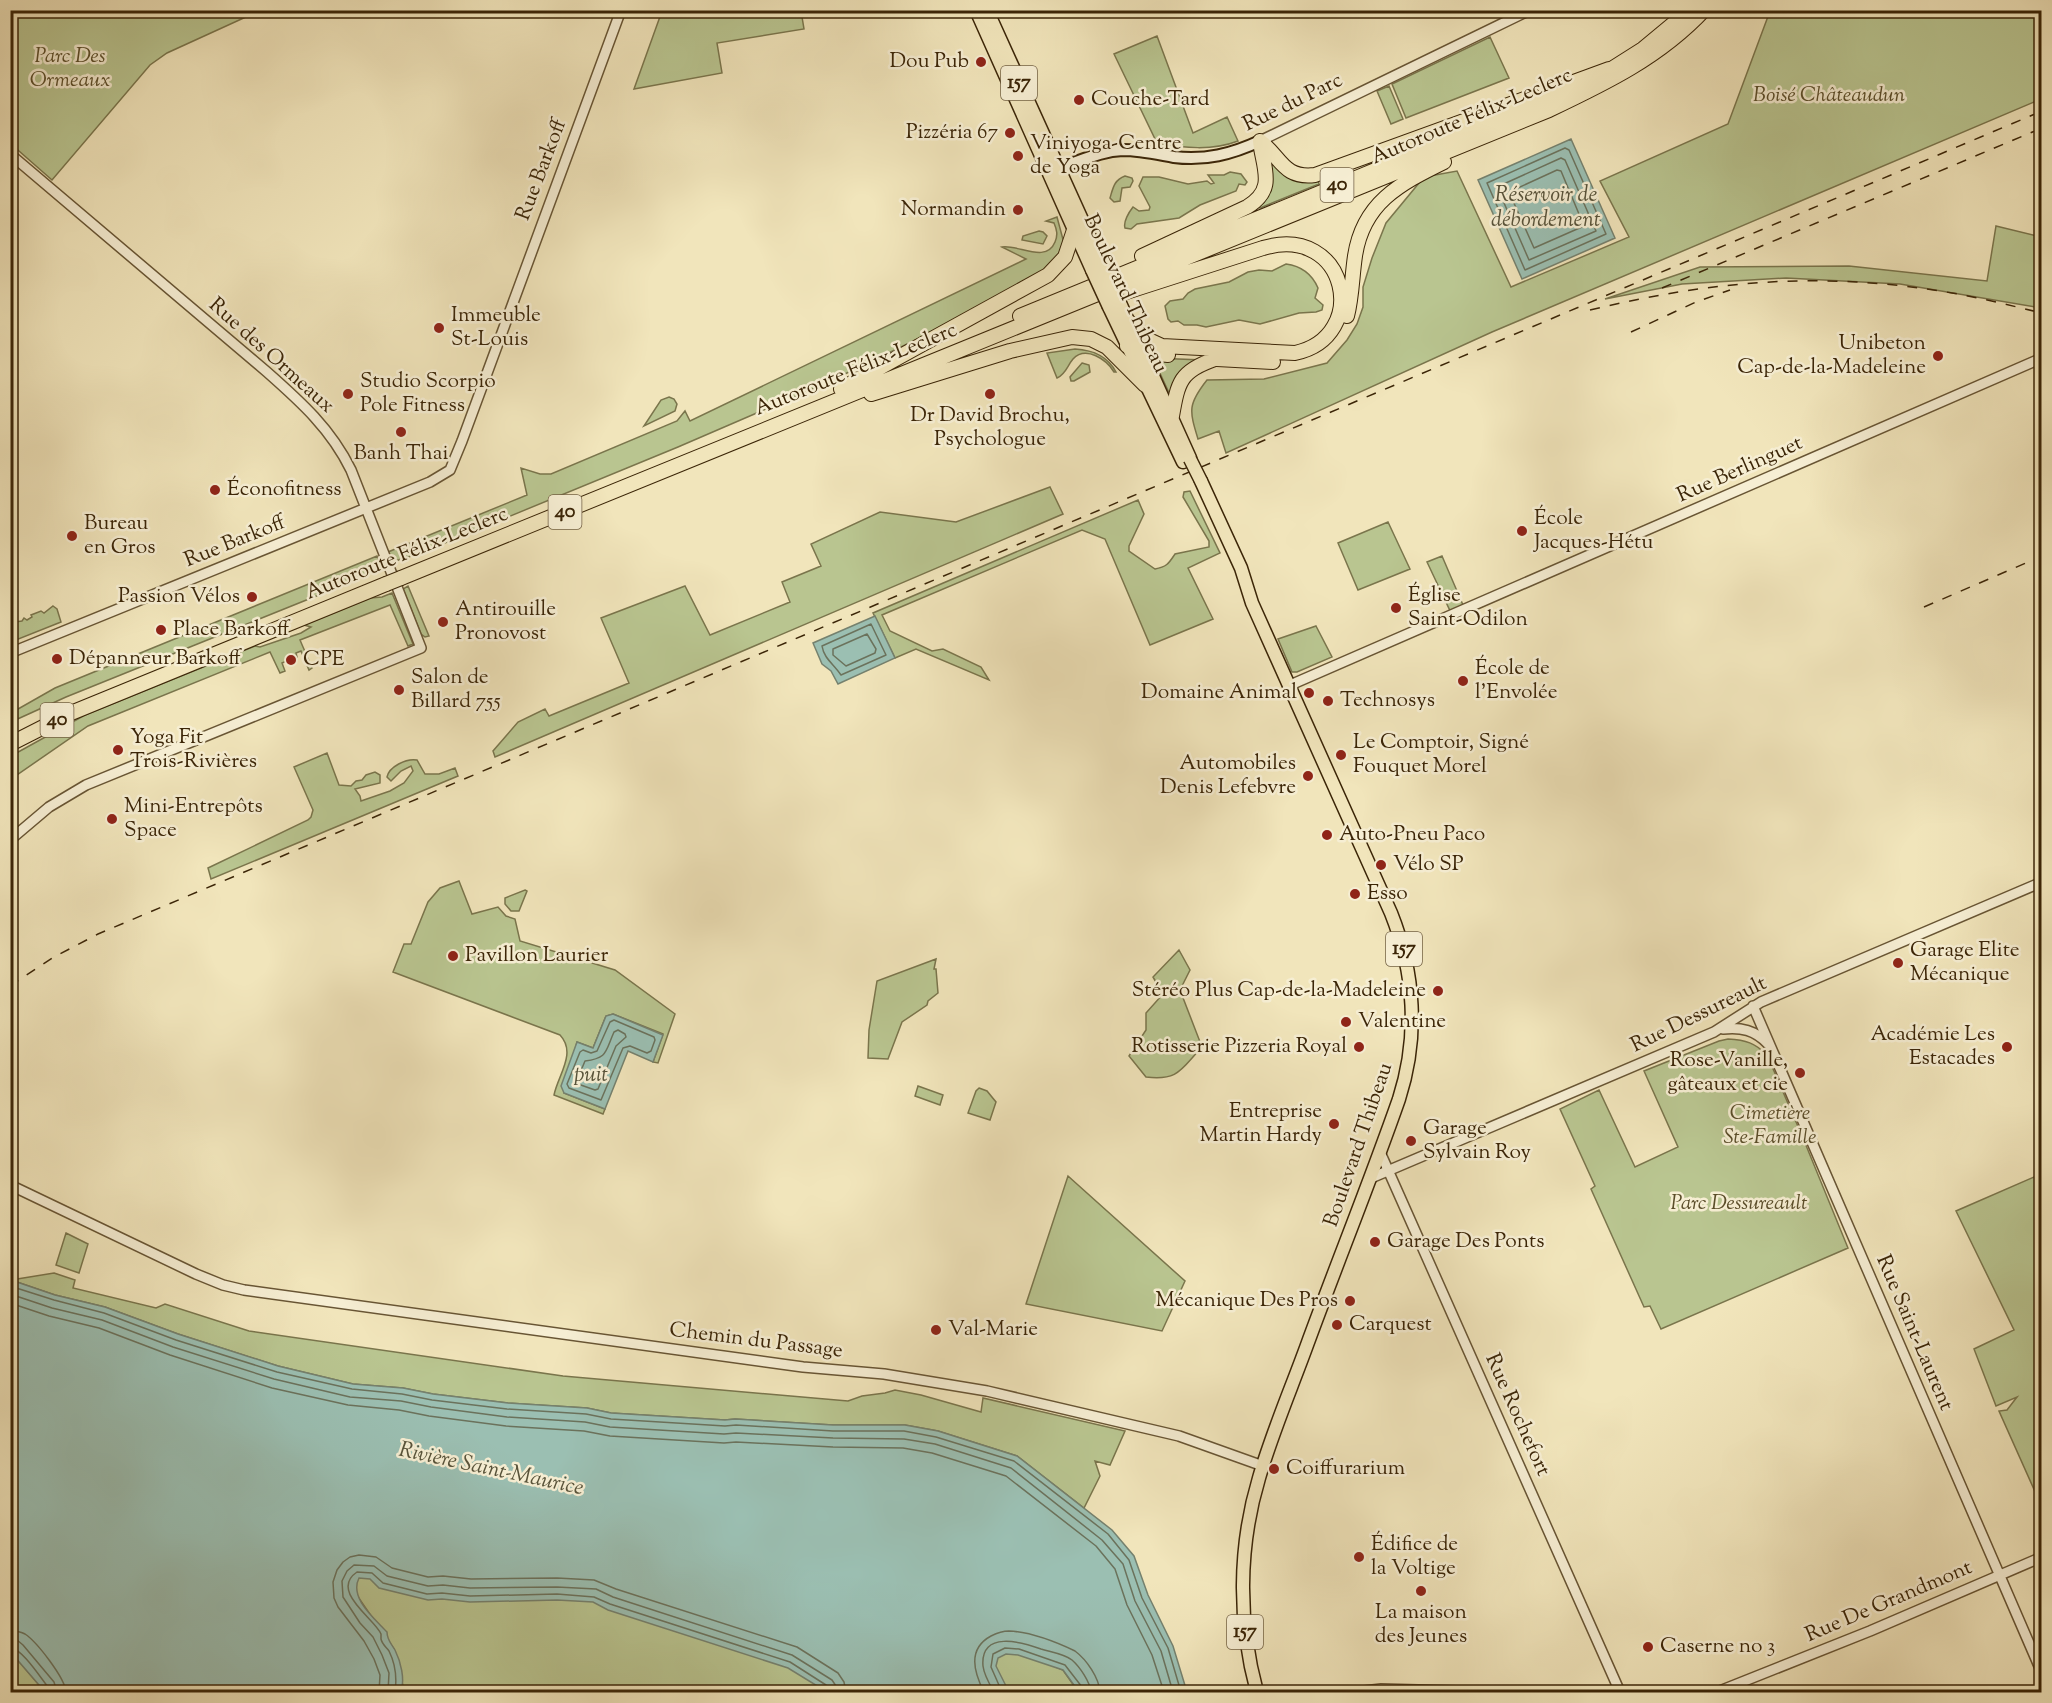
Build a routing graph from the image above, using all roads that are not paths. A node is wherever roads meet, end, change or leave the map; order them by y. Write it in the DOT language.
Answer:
graph roads {
  1 [pos="621,10"];
  2 [pos="976,10"];
  3 [pos="987,10"];
  4 [pos="1530,10"];
  5 [pos="1690,10"];
  6 [pos="1704,10"];
  7 [pos="1618,66"];
  8 [pos="1549,110"];
  9 [pos="1260,141"];
  10 [pos="10,154"];
  11 [pos="1054,170"];
  12 [pos="1074,230"];
  13 [pos="1098,268"];
  14 [pos="1055,301"];
  15 [pos="1114,305"];
  16 [pos="1032,321"];
  17 [pos="1129,322"];
  18 [pos="1127,346"];
  19 [pos="1141,350"];
  20 [pos="2042,358"];
  21 [pos="1215,359"];
  22 [pos="1145,385"];
  23 [pos="841,389"];
  24 [pos="817,408"];
  25 [pos="1172,416"];
  26 [pos="1187,460"];
  27 [pos="365,508"];
  28 [pos="399,574"];
  29 [pos="385,580"];
  30 [pos="10,653"];
  31 [pos="1288,686"];
  32 [pos="10,734"];
  33 [pos="10,744"];
  34 [pos="10,840"];
  35 [pos="2042,882"];
  36 [pos="1753,1006"];
  37 [pos="1718,1030"];
  38 [pos="1771,1048"];
  39 [pos="1380,1152"];
  40 [pos="1389,1171"];
  41 [pos="1371,1178"];
  42 [pos="10,1185"];
  43 [pos="1263,1466"];
  44 [pos="2042,1557"];
  45 [pos="1999,1575"];
  46 [pos="2042,1673"];
  47 [pos="1257,1692"];
  48 [pos="1356,1692"];
  49 [pos="1493,1692"];
  50 [pos="1620,1692"];
  51 [pos="1717,1692"];
  1 -- 27 [label="street, Rue Barkoff"];
  2 -- 11 [label="main road, Boulevard Thibeau / 157"];
  3 -- 11 [label="main road, Boulevard Thibeau / 157"];
  4 -- 9 [label="street, Rue du Parc"];
  5 -- 7 [label="highway, Autoroute Félix-Leclerc / 40"];
  6 -- 8 [label="highway, Autoroute Félix-Leclerc / 40"];
  7 -- 9 [label="highway"];
  7 -- 14 [label="highway, Autoroute Félix-Leclerc / 40"];
  8 -- 16 [label="highway, Autoroute Félix-Leclerc / 40"];
  8 -- 21 [label="highway"];
  9 -- 11 [label="main road, Rue du Parc"];
  9 -- 14 [label="highway"];
  10 -- 27 [label="street, Rue des Ormeaux"];
  11 -- 12 [label="main road, Boulevard Thibeau / 157"];
  11 -- 13 [label="main road, Boulevard Thibeau / 157"];
  12 -- 13 [label="main road, Boulevard Thibeau / 157"];
  12 -- 23 [label="highway"];
  13 -- 15 [label="main road, Boulevard Thibeau / 157, bridge"];
  14 -- 23 [label="highway, Autoroute Félix-Leclerc / 40"];
  15 -- 17 [label="main road, Boulevard Thibeau / 157"];
  15 -- 18 [label="main road, Boulevard Thibeau / 157"];
  16 -- 17 [label="highway"];
  16 -- 24 [label="highway, Autoroute Félix-Leclerc / 40"];
  17 -- 19 [label="main road, Boulevard Thibeau / 157"];
  18 -- 19 [label="highway"];
  18 -- 22 [label="main road, Boulevard Thibeau / 157"];
  19 -- 21 [label="highway"];
  19 -- 25 [label="main road, Boulevard Thibeau / 157"];
  20 -- 31 [label="street, Rue Berlinguet"];
  21 -- 25 [label="highway"];
  22 -- 24 [label="highway"];
  22 -- 26 [label="main road, Boulevard Thibeau / 157"];
  23 -- 28 [label="highway, Autoroute Félix-Leclerc / 40"];
  24 -- 28 [label="highway, Autoroute Félix-Leclerc / 40"];
  25 -- 26 [label="main road, Boulevard Thibeau / 157"];
  26 -- 31 [label="main road, Boulevard Thibeau / 157, bridge"];
  27 -- 30 [label="street, Rue Barkoff"];
  27 -- 34 [label="street, Rue des Ormeaux"];
  28 -- 29 [label="highway, Autoroute Félix-Leclerc / 40"];
  29 -- 32 [label="highway, Autoroute Félix-Leclerc / 40"];
  29 -- 33 [label="highway, Autoroute Félix-Leclerc / 40"];
  31 -- 39 [label="main road, Boulevard Thibeau / 157"];
  35 -- 36 [label="street, Rue Dessureault"];
  36 -- 37 [label="street, Rue Dessureault"];
  36 -- 38 [label="street, Rue Saint-Laurent"];
  37 -- 38 [label="street"];
  37 -- 40 [label="street, Rue Dessureault"];
  38 -- 45 [label="street, Rue Saint-Laurent"];
  39 -- 40 [label="street, Rue Rochefort"];
  39 -- 41 [label="main road, Boulevard Thibeau / 157"];
  40 -- 41 [label="street, Rue Dessureault"];
  40 -- 50 [label="street, Rue Rochefort"];
  41 -- 43 [label="main road, Boulevard Thibeau / 157"];
  42 -- 43 [label="street, Chemin du Passage"];
  43 -- 47 [label="main road, Boulevard Thibeau / 157"];
  44 -- 45 [label="street, Rue De Grandmont"];
  45 -- 46 [label="street, Rue Saint-Laurent"];
  45 -- 51 [label="street, Rue De Grandmont"];
  48 -- 49 [label="street"];
}
